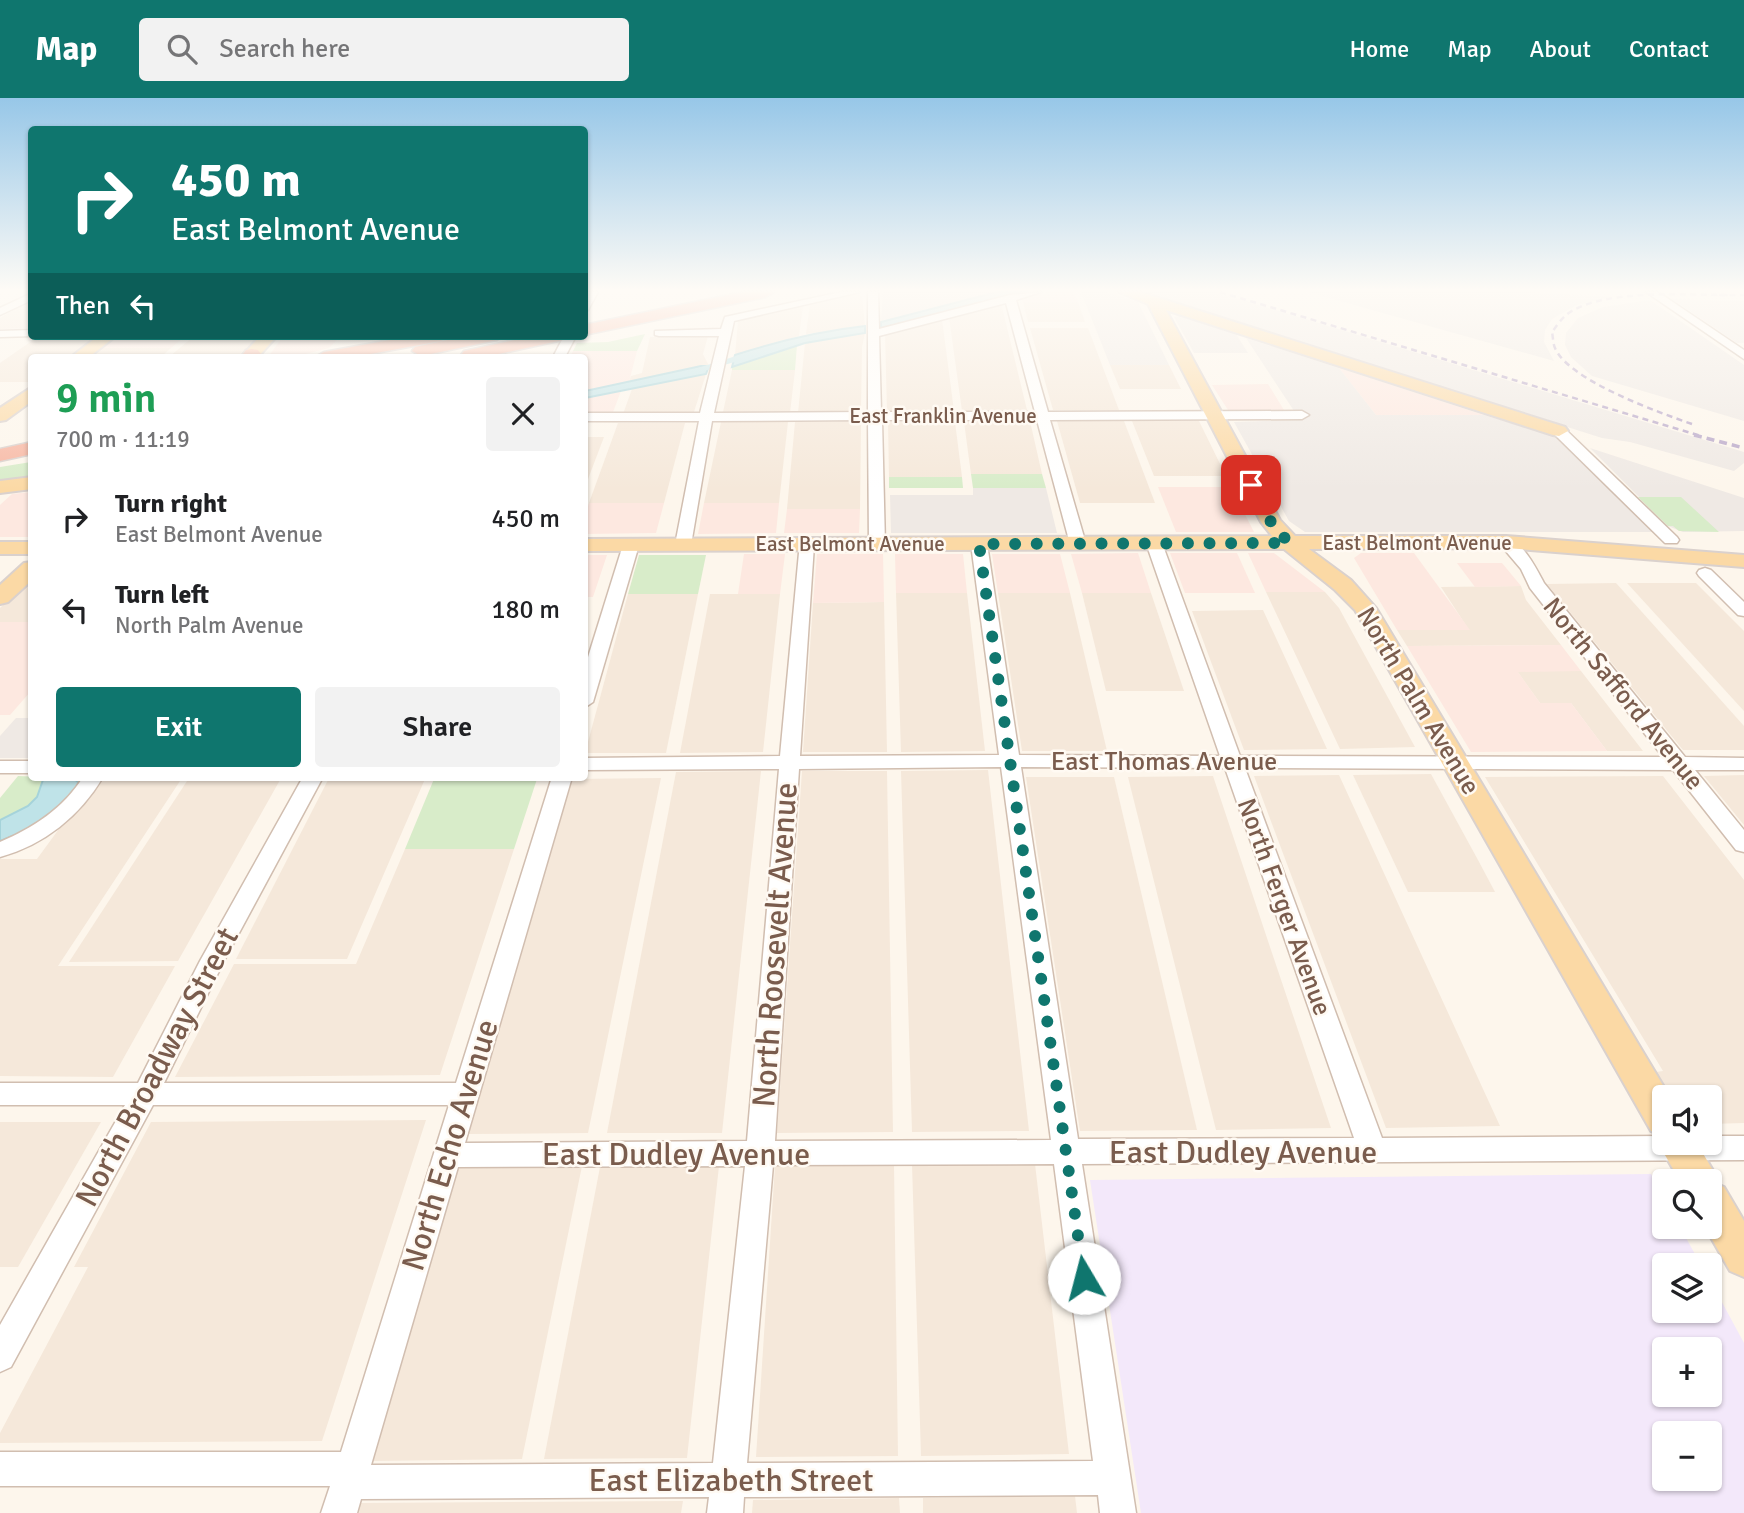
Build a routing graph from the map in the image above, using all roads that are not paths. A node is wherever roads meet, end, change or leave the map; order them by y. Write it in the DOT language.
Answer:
graph roads {
  1 [pos="720,358"];
  2 [pos="873,358"];
  3 [pos="1027,358"];
  4 [pos="1184,358"];
  5 [pos="1333,358"];
  6 [pos="28,398"];
  7 [pos="1213,415"];
  8 [pos="1302,415"];
  9 [pos="28,416"];
  10 [pos="1043,416"];
  11 [pos="588,417"];
  12 [pos="706,417"];
  13 [pos="874,417"];
  14 [pos="9,428"];
  15 [pos="1559,430"];
  16 [pos="28,449"];
  17 [pos="0,455"];
  18 [pos="28,459"];
  19 [pos="0,463"];
  20 [pos="28,484"];
  21 [pos="28,488"];
  22 [pos="0,489"];
  23 [pos="1671,540"];
  24 [pos="1506,542"];
  25 [pos="1154,543"];
  26 [pos="1289,543"];
  27 [pos="1365,543"];
  28 [pos="979,544"];
  29 [pos="1078,544"];
  30 [pos="588,545"];
  31 [pos="631,545"];
  32 [pos="683,545"];
  33 [pos="806,545"];
  34 [pos="877,545"];
  35 [pos="0,548"];
  36 [pos="28,548"];
  37 [pos="1744,561"];
  38 [pos="28,572"];
  39 [pos="1705,573"];
  40 [pos="0,597"];
  41 [pos="1365,608"];
  42 [pos="1744,611"];
  43 [pos="588,689"];
  44 [pos="1009,761"];
  45 [pos="1231,762"];
  46 [pos="789,763"];
  47 [pos="1455,763"];
  48 [pos="588,764"];
  49 [pos="1679,764"];
  50 [pos="1744,764"];
  51 [pos="0,767"];
  52 [pos="28,767"];
  53 [pos="90,781"];
  54 [pos="311,781"];
  55 [pos="561,781"];
  56 [pos="1744,845"];
  57 [pos="0,850"];
  58 [pos="0,1094"];
  59 [pos="465,1094"];
  60 [pos="145,1095"];
  61 [pos="1652,1100"];
  62 [pos="1652,1139"];
  63 [pos="1722,1146"];
  64 [pos="1744,1149"];
  65 [pos="1066,1152"];
  66 [pos="1373,1152"];
  67 [pos="760,1154"];
  68 [pos="447,1155"];
  69 [pos="1722,1220"];
  70 [pos="1744,1258"];
  71 [pos="0,1356"];
  72 [pos="0,1469"];
  73 [pos="1114,1478"];
  74 [pos="728,1479"];
  75 [pos="346,1488"];
  76 [pos="725,1513"];
  77 [pos="1118,1513"];
  1 -- 12 [label="street"];
  2 -- 13 [label="street"];
  3 -- 10 [label="street"];
  4 -- 7 [label="main road, North Palm Avenue"];
  5 -- 15 [label="main road"];
  6 -- 14 [label="main road"];
  7 -- 8 [label="street, East Franklin Avenue"];
  7 -- 10 [label="street, East Franklin Avenue"];
  7 -- 26 [label="main road, North Palm Avenue"];
  9 -- 14 [label="main road"];
  10 -- 13 [label="street, East Franklin Avenue"];
  10 -- 29 [label="street"];
  11 -- 12 [label="street, East Franklin Avenue"];
  12 -- 13 [label="street, East Franklin Avenue"];
  12 -- 32 [label="street"];
  13 -- 34 [label="street"];
  15 -- 23 [label="street"];
  16 -- 17 [label="highway"];
  18 -- 19 [label="highway"];
  20 -- 22 [label="main road"];
  21 -- 22 [label="main road"];
  24 -- 27 [label="main road, East Belmont Avenue"];
  24 -- 37 [label="main road, East Belmont Avenue"];
  24 -- 49 [label="street, North Safford Avenue"];
  25 -- 26 [label="main road, East Belmont Avenue"];
  25 -- 29 [label="main road, East Belmont Avenue"];
  25 -- 45 [label="street, North Ferger Avenue"];
  26 -- 27 [label="main road, East Belmont Avenue"];
  26 -- 41 [label="main road, North Palm Avenue"];
  27 -- 41 [label="main road"];
  28 -- 29 [label="main road, East Belmont Avenue"];
  28 -- 34 [label="main road, East Belmont Avenue"];
  28 -- 44 [label="street"];
  30 -- 31 [label="main road, East Belmont Avenue"];
  31 -- 32 [label="main road, East Belmont Avenue"];
  31 -- 43 [label="street"];
  32 -- 33 [label="main road, East Belmont Avenue"];
  33 -- 34 [label="main road, East Belmont Avenue"];
  33 -- 46 [label="street, North Roosevelt Avenue"];
  35 -- 36 [label="main road"];
  38 -- 40 [label="main road"];
  39 -- 42 [label="street"];
  41 -- 47 [label="main road, North Palm Avenue"];
  44 -- 45 [label="street, East Thomas Avenue"];
  44 -- 46 [label="street, East Thomas Avenue"];
  44 -- 65 [label="street"];
  45 -- 47 [label="street, East Thomas Avenue"];
  45 -- 66 [label="street, North Ferger Avenue"];
  46 -- 48 [label="street, East Thomas Avenue"];
  46 -- 67 [label="street, North Roosevelt Avenue"];
  47 -- 49 [label="street, East Thomas Avenue"];
  47 -- 61 [label="main road, North Palm Avenue"];
  49 -- 50 [label="street, East Thomas Avenue"];
  49 -- 56 [label="street, North Safford Avenue"];
  51 -- 52 [label="street"];
  53 -- 57 [label="street"];
  54 -- 60 [label="street, North Broadway Street"];
  55 -- 59 [label="street, North Echo Avenue"];
  58 -- 60 [label="street"];
  59 -- 60 [label="street"];
  59 -- 68 [label="street, North Echo Avenue"];
  60 -- 71 [label="street, North Broadway Street"];
  62 -- 66 [label="street, East Dudley Avenue"];
  63 -- 64 [label="street, East Dudley Avenue"];
  65 -- 66 [label="street, East Dudley Avenue"];
  65 -- 67 [label="street, East Dudley Avenue"];
  65 -- 73 [label="street"];
  67 -- 68 [label="street, East Dudley Avenue"];
  67 -- 74 [label="street, North Roosevelt Avenue"];
  68 -- 75 [label="street, North Echo Avenue"];
  69 -- 70 [label="main road"];
  72 -- 75 [label="street, East Elizabeth Street"];
  73 -- 74 [label="street, East Elizabeth Street"];
  73 -- 77 [label="street"];
  74 -- 75 [label="street, East Elizabeth Street"];
  74 -- 76 [label="street, North Roosevelt Avenue"];
}
